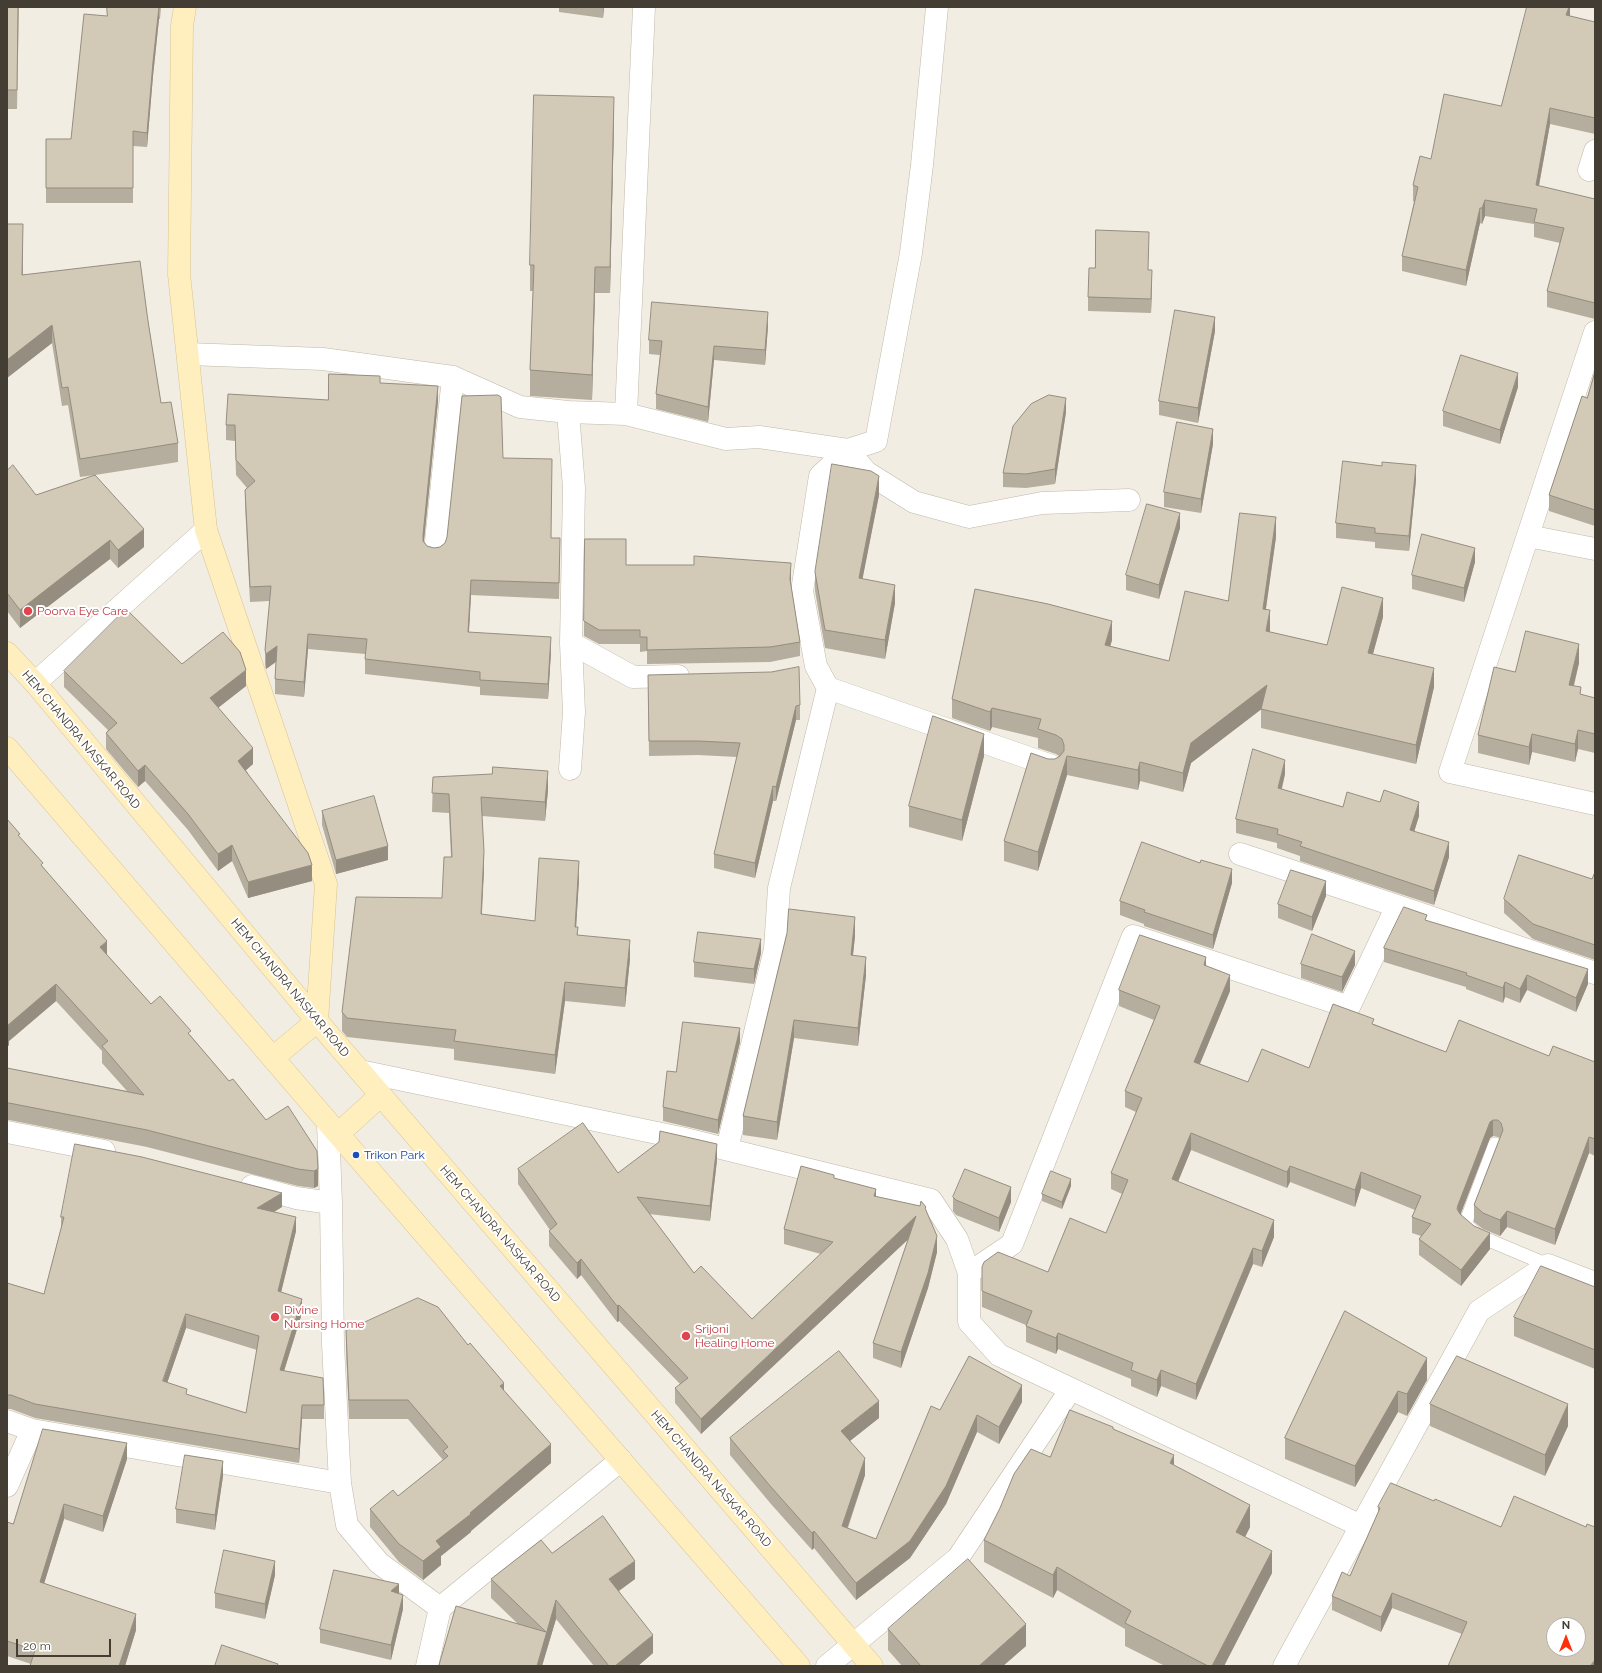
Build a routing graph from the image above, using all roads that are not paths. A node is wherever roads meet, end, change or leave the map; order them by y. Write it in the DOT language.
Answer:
graph roads {
  1 [pos="186,7"];
  2 [pos="644,7"];
  3 [pos="937,7"];
  4 [pos="1595,332"];
  5 [pos="188,354"];
  6 [pos="454,377"];
  7 [pos="568,412"];
  8 [pos="626,414"];
  9 [pos="848,450"];
  10 [pos="1129,500"];
  11 [pos="206,530"];
  12 [pos="1528,536"];
  13 [pos="1595,549"];
  14 [pos="435,551"];
  15 [pos="571,643"];
  16 [pos="7,653"];
  17 [pos="816,666"];
  18 [pos="794,670"];
  19 [pos="694,676"];
  20 [pos="35,683"];
  21 [pos="828,688"];
  22 [pos="7,748"];
  23 [pos="1052,766"];
  24 [pos="570,769"];
  25 [pos="1595,804"];
  26 [pos="1240,854"];
  27 [pos="1397,906"];
  28 [pos="1595,973"];
  29 [pos="317,1021"];
  30 [pos="274,1058"];
  31 [pos="360,1071"];
  32 [pos="381,1095"];
  33 [pos="333,1128"];
  34 [pos="7,1132"];
  35 [pos="1495,1144"];
  36 [pos="727,1149"];
  37 [pos="122,1154"];
  38 [pos="236,1182"];
  39 [pos="331,1203"];
  40 [pos="1548,1265"];
  41 [pos="969,1273"];
  42 [pos="1595,1283"];
  43 [pos="1071,1389"];
  44 [pos="7,1421"];
  45 [pos="32,1430"];
  46 [pos="621,1460"];
  47 [pos="340,1483"];
  48 [pos="7,1486"];
  49 [pos="1360,1526"];
  50 [pos="440,1608"];
  51 [pos="853,1644"];
  52 [pos="428,1666"];
  53 [pos="799,1666"];
  54 [pos="827,1666"];
  55 [pos="872,1666"];
  56 [pos="1284,1666"];
  1 -- 5 [label="main road"];
  2 -- 8 [label="street"];
  3 -- 9 [label="street"];
  4 -- 12 [label="street"];
  5 -- 6 [label="street"];
  5 -- 11 [label="main road"];
  6 -- 7 [label="street"];
  6 -- 14 [label="street"];
  7 -- 8 [label="street"];
  7 -- 15 [label="street"];
  8 -- 9 [label="street"];
  9 -- 10 [label="street"];
  9 -- 17 [label="street"];
  11 -- 20 [label="street"];
  11 -- 29 [label="main road"];
  12 -- 13 [label="street"];
  12 -- 25 [label="street"];
  15 -- 19 [label="street"];
  15 -- 24 [label="street"];
  16 -- 20 [label="main road, HEM CHANDRA NASKAR ROAD"];
  17 -- 18 [label="street"];
  17 -- 21 [label="street"];
  20 -- 29 [label="main road, HEM CHANDRA NASKAR ROAD"];
  21 -- 23 [label="street"];
  21 -- 36 [label="street"];
  22 -- 30 [label="main road"];
  26 -- 27 [label="street"];
  27 -- 28 [label="street"];
  27 -- 41 [label="street"];
  29 -- 30 [label="main road"];
  29 -- 31 [label="main road, HEM CHANDRA NASKAR ROAD"];
  30 -- 33 [label="main road"];
  31 -- 32 [label="main road, HEM CHANDRA NASKAR ROAD"];
  31 -- 36 [label="street"];
  32 -- 33 [label="main road"];
  32 -- 51 [label="main road, HEM CHANDRA NASKAR ROAD"];
  33 -- 39 [label="street"];
  33 -- 46 [label="main road"];
  34 -- 37 [label="street"];
  35 -- 40 [label="lane"];
  36 -- 41 [label="street"];
  38 -- 39 [label="street"];
  39 -- 47 [label="street"];
  40 -- 42 [label="street"];
  40 -- 49 [label="street"];
  41 -- 43 [label="street"];
  43 -- 49 [label="street"];
  43 -- 51 [label="street"];
  44 -- 45 [label="street"];
  45 -- 47 [label="street"];
  45 -- 48 [label="street"];
  46 -- 50 [label="street"];
  46 -- 53 [label="main road"];
  47 -- 50 [label="street"];
  49 -- 56 [label="street"];
  50 -- 52 [label="street"];
  51 -- 54 [label="street"];
  51 -- 55 [label="main road, HEM CHANDRA NASKAR ROAD"];
}
